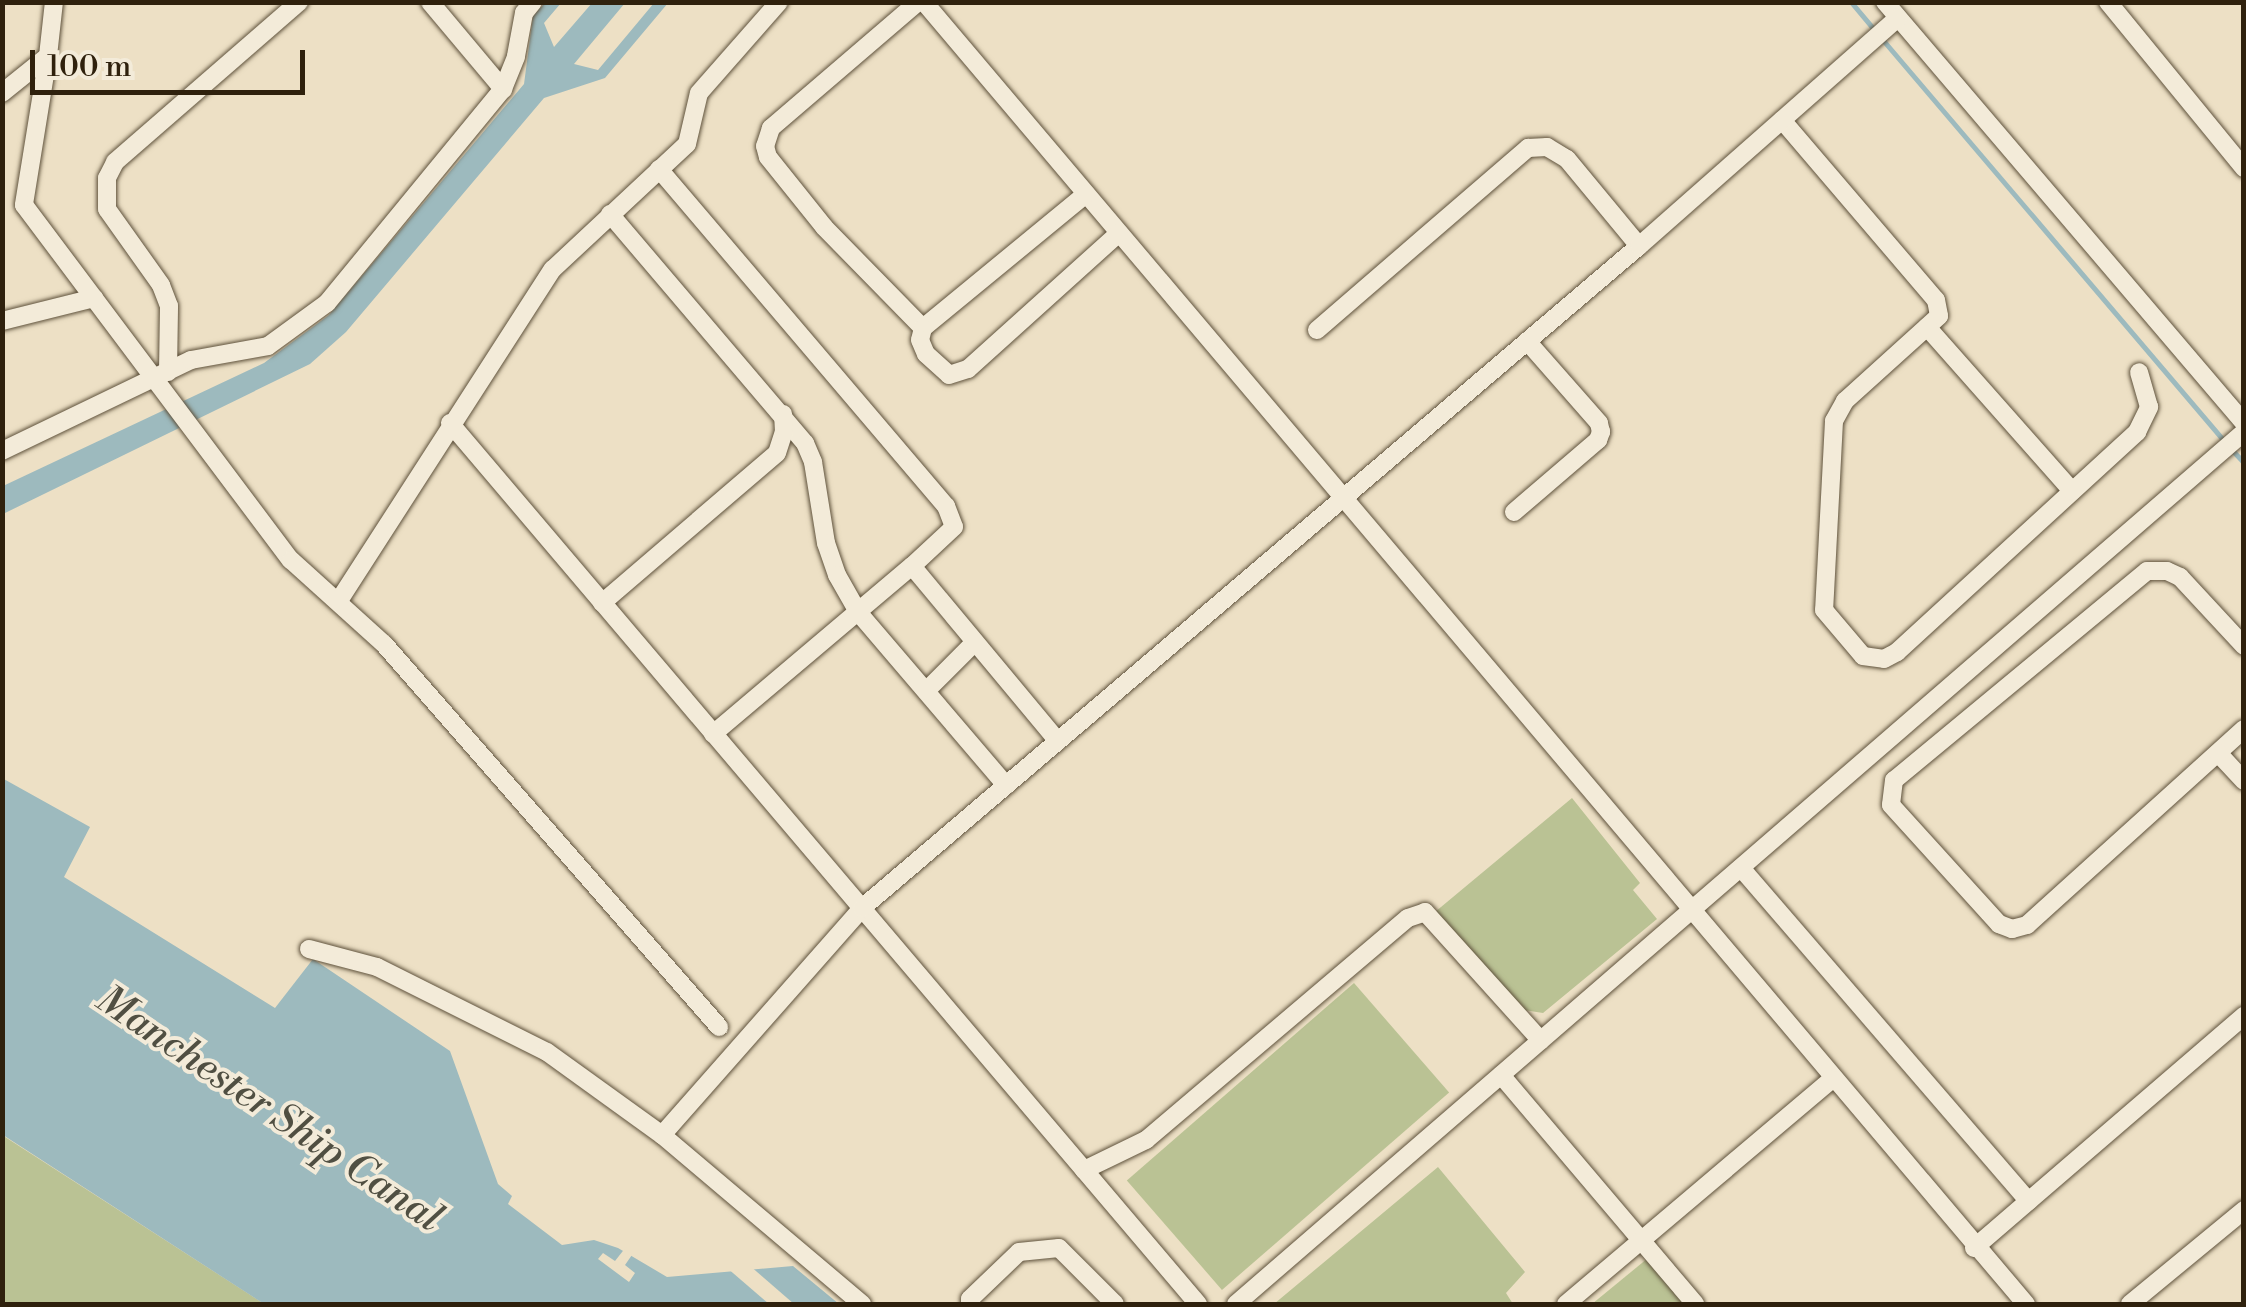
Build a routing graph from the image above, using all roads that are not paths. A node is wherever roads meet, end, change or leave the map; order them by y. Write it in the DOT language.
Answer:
graph roads {
  1 [pos="54,2"];
  2 [pos="298,2"];
  3 [pos="430,2"];
  4 [pos="532,2"];
  5 [pos="779,2"];
  6 [pos="921,2"];
  7 [pos="1885,2"];
  8 [pos="2108,2"];
  9 [pos="1898,18"];
  10 [pos="48,56"];
  11 [pos="503,88"];
  12 [pos="2,93"];
  13 [pos="1782,120"];
  14 [pos="2244,168"];
  15 [pos="659,170"];
  16 [pos="1086,194"];
  17 [pos="610,214"];
  18 [pos="1119,233"];
  19 [pos="1639,246"];
  20 [pos="94,298"];
  21 [pos="2,321"];
  22 [pos="1926,327"];
  23 [pos="924,328"];
  24 [pos="1317,330"];
  25 [pos="1527,341"];
  26 [pos="2139,372"];
  27 [pos="159,378"];
  28 [pos="783,414"];
  29 [pos="450,423"];
  30 [pos="2244,423"];
  31 [pos="2244,432"];
  32 [pos="2,450"];
  33 [pos="2072,491"];
  34 [pos="1342,498"];
  35 [pos="1514,512"];
  36 [pos="912,566"];
  37 [pos="338,602"];
  38 [pos="602,602"];
  39 [pos="858,612"];
  40 [pos="975,642"];
  41 [pos="2244,646"];
  42 [pos="926,691"];
  43 [pos="2244,728"];
  44 [pos="713,734"];
  45 [pos="1058,741"];
  46 [pos="2218,753"];
  47 [pos="2244,781"];
  48 [pos="1006,785"];
  49 [pos="1741,868"];
  50 [pos="862,908"];
  51 [pos="1690,912"];
  52 [pos="309,949"];
  53 [pos="2244,1016"];
  54 [pos="719,1027"];
  55 [pos="1541,1041"];
  56 [pos="1501,1076"];
  57 [pos="1832,1079"];
  58 [pos="662,1135"];
  59 [pos="1084,1170"];
  60 [pos="2028,1201"];
  61 [pos="2244,1210"];
  62 [pos="1641,1240"];
  63 [pos="1974,1248"];
  64 [pos="862,1304"];
  65 [pos="970,1304"];
  66 [pos="1115,1304"];
  67 [pos="1198,1304"];
  68 [pos="1236,1304"];
  69 [pos="1566,1304"];
  70 [pos="1696,1304"];
  71 [pos="2026,1304"];
  72 [pos="2130,1304"];
  1 -- 10 [label="lane"];
  2 -- 27 [label="lane"];
  3 -- 11 [label="lane"];
  4 -- 11 [label="lane"];
  5 -- 15 [label="lane"];
  6 -- 16 [label="lane"];
  6 -- 23 [label="lane"];
  7 -- 9 [label="lane"];
  8 -- 14 [label="lane"];
  9 -- 13 [label="lane"];
  9 -- 30 [label="lane"];
  10 -- 12 [label="lane"];
  10 -- 20 [label="lane"];
  11 -- 27 [label="lane"];
  13 -- 19 [label="lane"];
  13 -- 22 [label="lane"];
  15 -- 17 [label="lane"];
  15 -- 36 [label="lane"];
  16 -- 18 [label="lane"];
  16 -- 23 [label="lane"];
  17 -- 28 [label="lane"];
  17 -- 29 [label="lane"];
  18 -- 23 [label="lane"];
  18 -- 34 [label="lane"];
  19 -- 24 [label="lane"];
  19 -- 25 [label="lane"];
  20 -- 21 [label="lane"];
  20 -- 27 [label="lane"];
  22 -- 33 [label="lane"];
  22 -- 33 [label="lane"];
  25 -- 34 [label="lane"];
  25 -- 35 [label="lane"];
  26 -- 33 [label="lane"];
  27 -- 32 [label="lane"];
  27 -- 37 [label="lane"];
  28 -- 38 [label="lane"];
  28 -- 39 [label="lane"];
  29 -- 37 [label="lane"];
  29 -- 38 [label="lane"];
  31 -- 49 [label="lane"];
  34 -- 45 [label="lane"];
  34 -- 51 [label="lane"];
  36 -- 39 [label="lane"];
  36 -- 40 [label="lane"];
  37 -- 54 [label="lane"];
  38 -- 44 [label="lane"];
  39 -- 42 [label="lane"];
  39 -- 44 [label="lane"];
  40 -- 42 [label="lane"];
  40 -- 45 [label="lane"];
  41 -- 46 [label="lane"];
  42 -- 48 [label="lane"];
  43 -- 46 [label="lane"];
  44 -- 50 [label="lane"];
  45 -- 48 [label="lane"];
  46 -- 47 [label="lane"];
  48 -- 50 [label="lane"];
  49 -- 51 [label="lane"];
  49 -- 60 [label="lane"];
  50 -- 58 [label="lane"];
  50 -- 59 [label="lane"];
  51 -- 55 [label="lane"];
  51 -- 57 [label="lane"];
  52 -- 58 [label="lane"];
  53 -- 60 [label="lane"];
  55 -- 56 [label="lane"];
  55 -- 59 [label="lane"];
  56 -- 62 [label="lane"];
  56 -- 68 [label="lane"];
  57 -- 62 [label="lane"];
  57 -- 63 [label="lane"];
  58 -- 64 [label="lane"];
  59 -- 67 [label="lane"];
  60 -- 63 [label="lane"];
  61 -- 72 [label="lane"];
  62 -- 69 [label="lane"];
  62 -- 70 [label="lane"];
  63 -- 71 [label="lane"];
  65 -- 66 [label="lane"];
}
